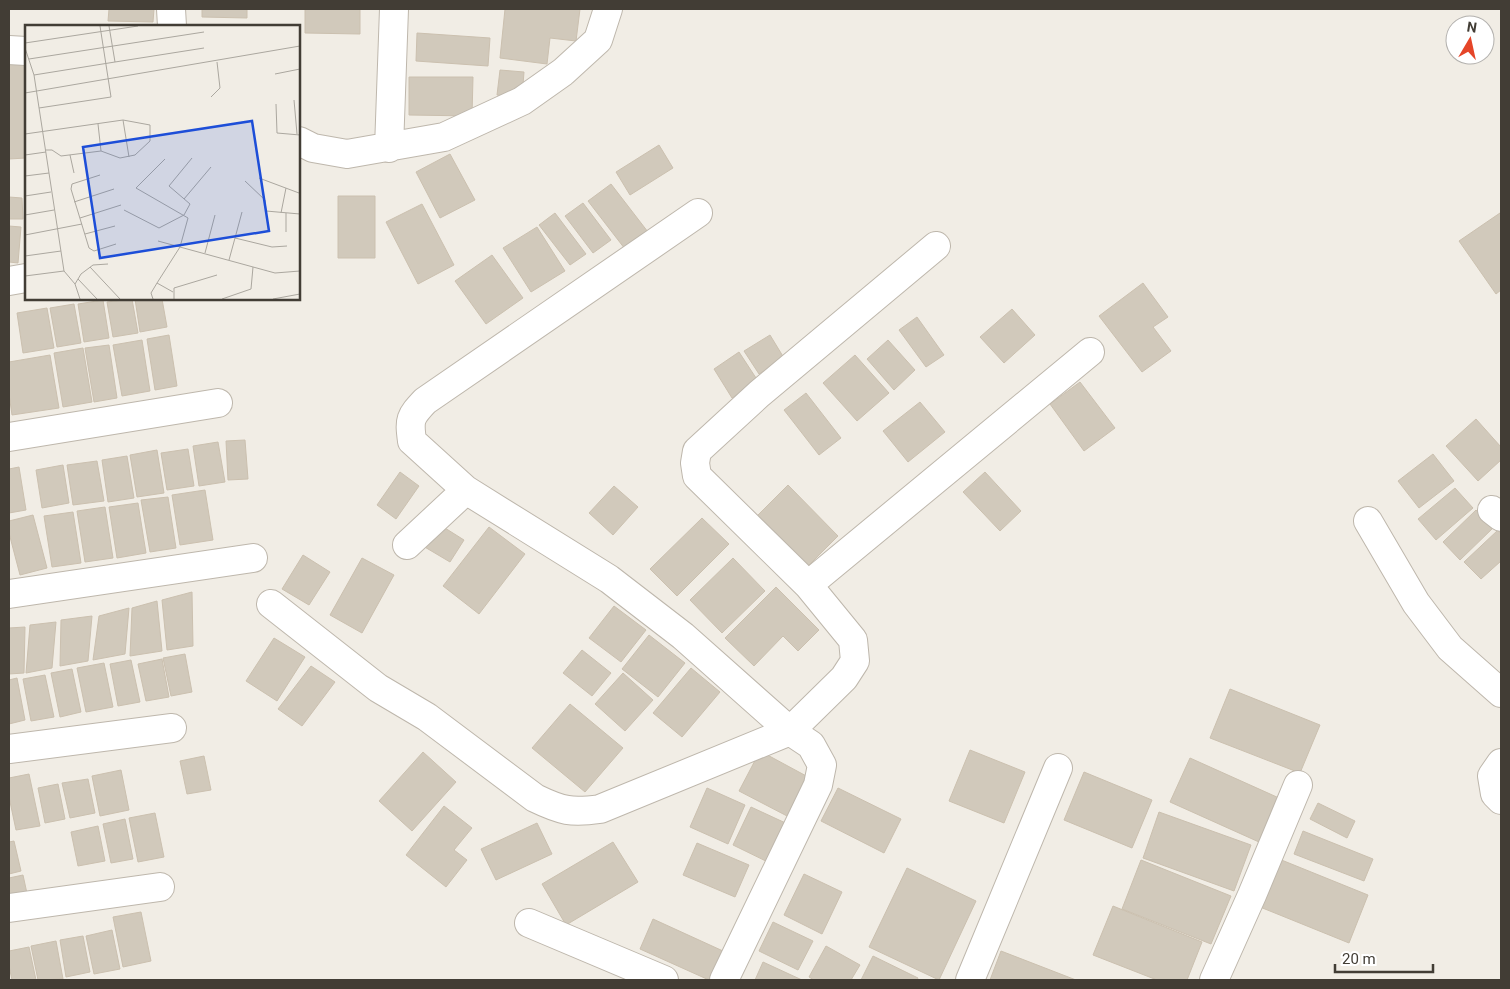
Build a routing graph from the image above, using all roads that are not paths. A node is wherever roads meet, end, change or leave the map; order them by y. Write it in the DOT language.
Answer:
graph roads {
  1 [pos="171,9"];
  2 [pos="394,9"];
  3 [pos="608,9"];
  4 [pos="172,25"];
  5 [pos="9,50"];
  6 [pos="25,51"];
  7 [pos="300,142"];
  8 [pos="389,148"];
  9 [pos="698,213"];
  10 [pos="936,246"];
  11 [pos="25,278"];
  12 [pos="9,281"];
  13 [pos="1090,352"];
  14 [pos="218,403"];
  15 [pos="9,437"];
  16 [pos="466,490"];
  17 [pos="1368,521"];
  18 [pos="407,545"];
  19 [pos="253,558"];
  20 [pos="808,585"];
  21 [pos="9,594"];
  22 [pos="271,604"];
  23 [pos="1501,693"];
  24 [pos="172,728"];
  25 [pos="790,731"];
  26 [pos="9,749"];
  27 [pos="1501,763"];
  28 [pos="1058,768"];
  29 [pos="1298,785"];
  30 [pos="1501,800"];
  31 [pos="160,887"];
  32 [pos="9,908"];
  33 [pos="529,923"];
  34 [pos="664,980"];
  35 [pos="724,980"];
  36 [pos="970,980"];
  37 [pos="1214,980"];
  1 -- 4 [label="street"];
  2 -- 8 [label="street"];
  3 -- 8 [label="street"];
  5 -- 6 [label="street"];
  7 -- 8 [label="street"];
  9 -- 16 [label="street"];
  10 -- 20 [label="street"];
  11 -- 12 [label="street"];
  13 -- 20 [label="street"];
  14 -- 15 [label="street"];
  16 -- 18 [label="street"];
  16 -- 25 [label="street"];
  17 -- 23 [label="street"];
  19 -- 21 [label="street"];
  20 -- 25 [label="street"];
  22 -- 25 [label="street"];
  24 -- 26 [label="street"];
  25 -- 35 [label="street"];
  27 -- 30 [label="street"];
  28 -- 36 [label="street"];
  29 -- 37 [label="street"];
  31 -- 32 [label="street"];
  33 -- 34 [label="street"];
}
